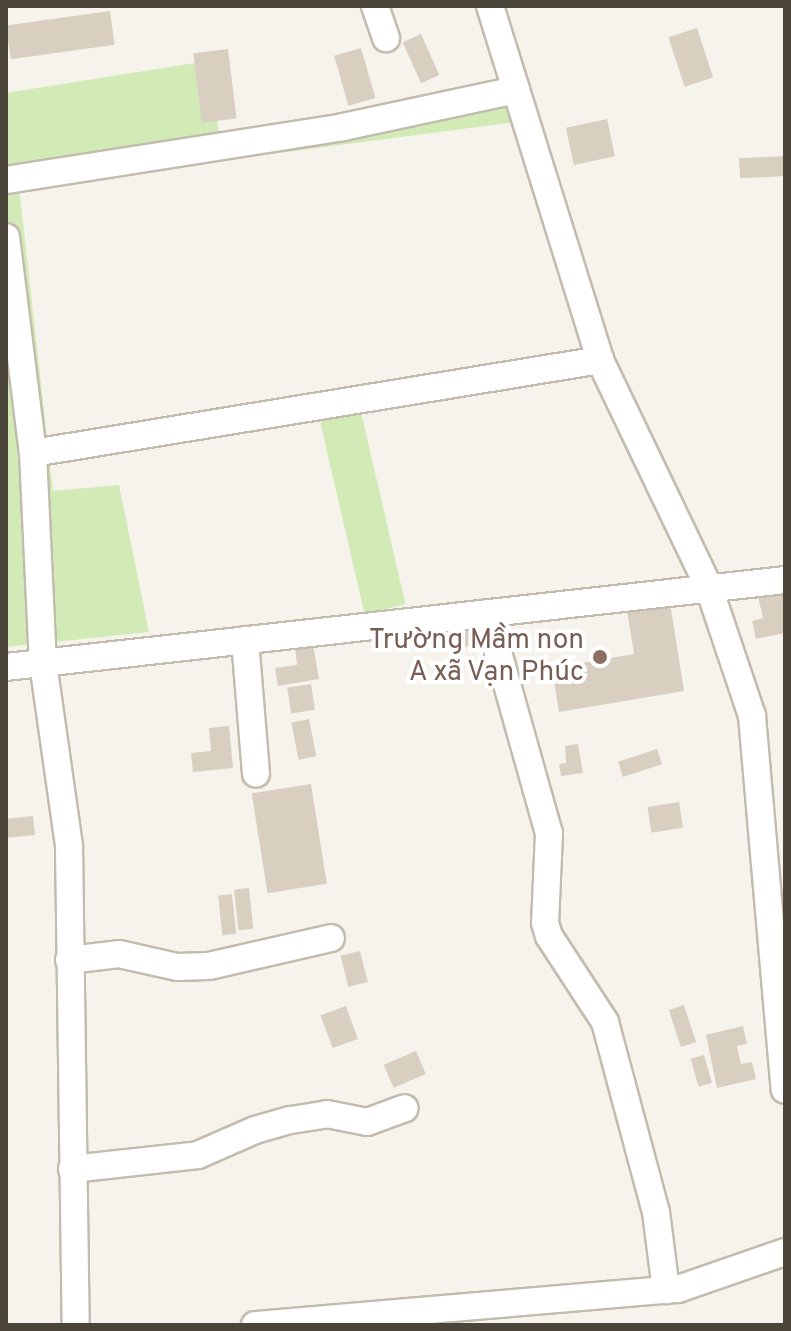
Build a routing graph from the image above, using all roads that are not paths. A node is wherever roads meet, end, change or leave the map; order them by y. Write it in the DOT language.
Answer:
graph roads {
  1 [pos="375,6"];
  2 [pos="490,6"];
  3 [pos="386,38"];
  4 [pos="516,90"];
  5 [pos="6,180"];
  6 [pos="6,237"];
  7 [pos="600,360"];
  8 [pos="33,453"];
  9 [pos="785,580"];
  10 [pos="709,588"];
  11 [pos="487,613"];
  12 [pos="245,640"];
  13 [pos="43,663"];
  14 [pos="6,667"];
  15 [pos="256,774"];
  16 [pos="331,938"];
  17 [pos="69,960"];
  18 [pos="785,1090"];
  19 [pos="405,1108"];
  20 [pos="72,1169"];
  21 [pos="785,1252"];
  22 [pos="666,1290"];
  23 [pos="76,1325"];
  24 [pos="255,1325"];
  1 -- 3 [label="street"];
  2 -- 4 [label="street"];
  4 -- 5 [label="street"];
  4 -- 7 [label="street"];
  6 -- 8 [label="street"];
  7 -- 8 [label="street"];
  7 -- 10 [label="street"];
  8 -- 13 [label="street"];
  9 -- 10 [label="street"];
  10 -- 11 [label="street"];
  10 -- 18 [label="street"];
  11 -- 12 [label="street"];
  11 -- 22 [label="street"];
  12 -- 13 [label="street"];
  12 -- 15 [label="street"];
  13 -- 14 [label="street"];
  13 -- 17 [label="street"];
  16 -- 17 [label="street"];
  17 -- 20 [label="street"];
  19 -- 20 [label="street"];
  20 -- 23 [label="street"];
  21 -- 22 [label="street"];
  22 -- 24 [label="street"];
}
